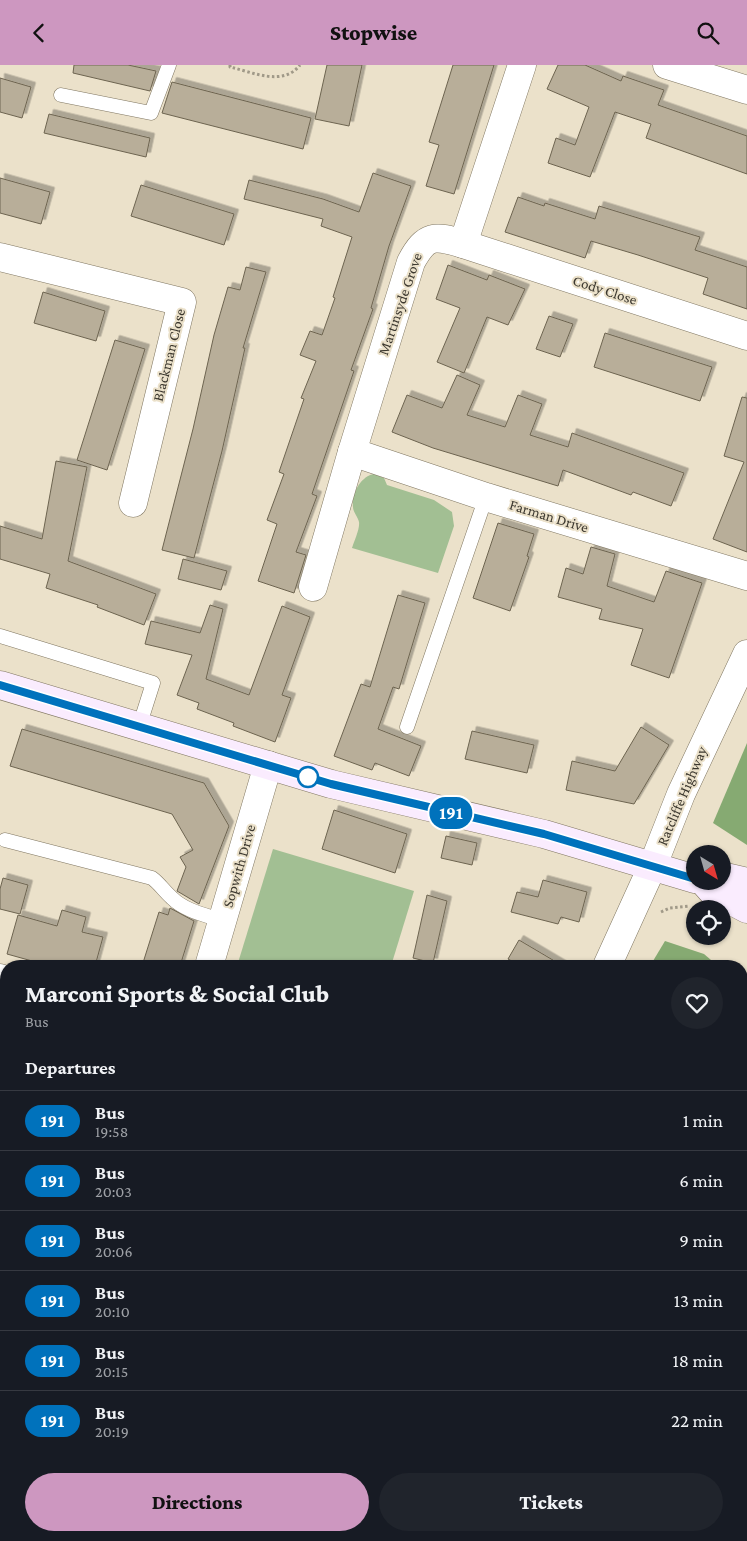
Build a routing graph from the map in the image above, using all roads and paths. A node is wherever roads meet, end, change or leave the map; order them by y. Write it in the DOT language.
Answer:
graph roads {
  1 [pos="169,65"];
  2 [pos="230,65"];
  3 [pos="300,65"];
  4 [pos="522,65"];
  5 [pos="667,65"];
  6 [pos="747,90"];
  7 [pos="61,95"];
  8 [pos="463,244"];
  9 [pos="0,257"];
  10 [pos="747,336"];
  11 [pos="352,452"];
  12 [pos="486,497"];
  13 [pos="133,503"];
  14 [pos="747,576"];
  15 [pos="313,587"];
  16 [pos="0,636"];
  17 [pos="747,654"];
  18 [pos="0,685"];
  19 [pos="139,727"];
  20 [pos="408,727"];
  21 [pos="268,765"];
  22 [pos="5,840"];
  23 [pos="654,865"];
  24 [pos="686,876"];
  25 [pos="731,878"];
  26 [pos="747,882"];
  27 [pos="711,890"];
  28 [pos="747,909"];
  29 [pos="223,921"];
  30 [pos="211,960"];
  31 [pos="610,960"];
  1 -- 7 [label="lane"];
  2 -- 3 [label="path"];
  4 -- 8 [label="street"];
  5 -- 6 [label="street"];
  8 -- 10 [label="street, Cody Close"];
  8 -- 11 [label="street, Martinsyde Grove"];
  9 -- 13 [label="street, Blackman Close"];
  11 -- 12 [label="street, Farman Drive"];
  11 -- 15 [label="street, Martinsyde Grove"];
  12 -- 14 [label="street, Farman Drive"];
  12 -- 20 [label="lane"];
  16 -- 19 [label="lane"];
  17 -- 23 [label="street, Ratcliffe Highway"];
  18 -- 19 [label="street"];
  19 -- 21 [label="street"];
  21 -- 23 [label="street"];
  21 -- 29 [label="street, Sopwith Drive"];
  22 -- 29 [label="lane"];
  23 -- 24 [label="street"];
  23 -- 31 [label="street, Ratcliffe Highway"];
  25 -- 26 [label="street"];
  27 -- 28 [label="street"];
  29 -- 30 [label="street, Sopwith Drive"];
}
